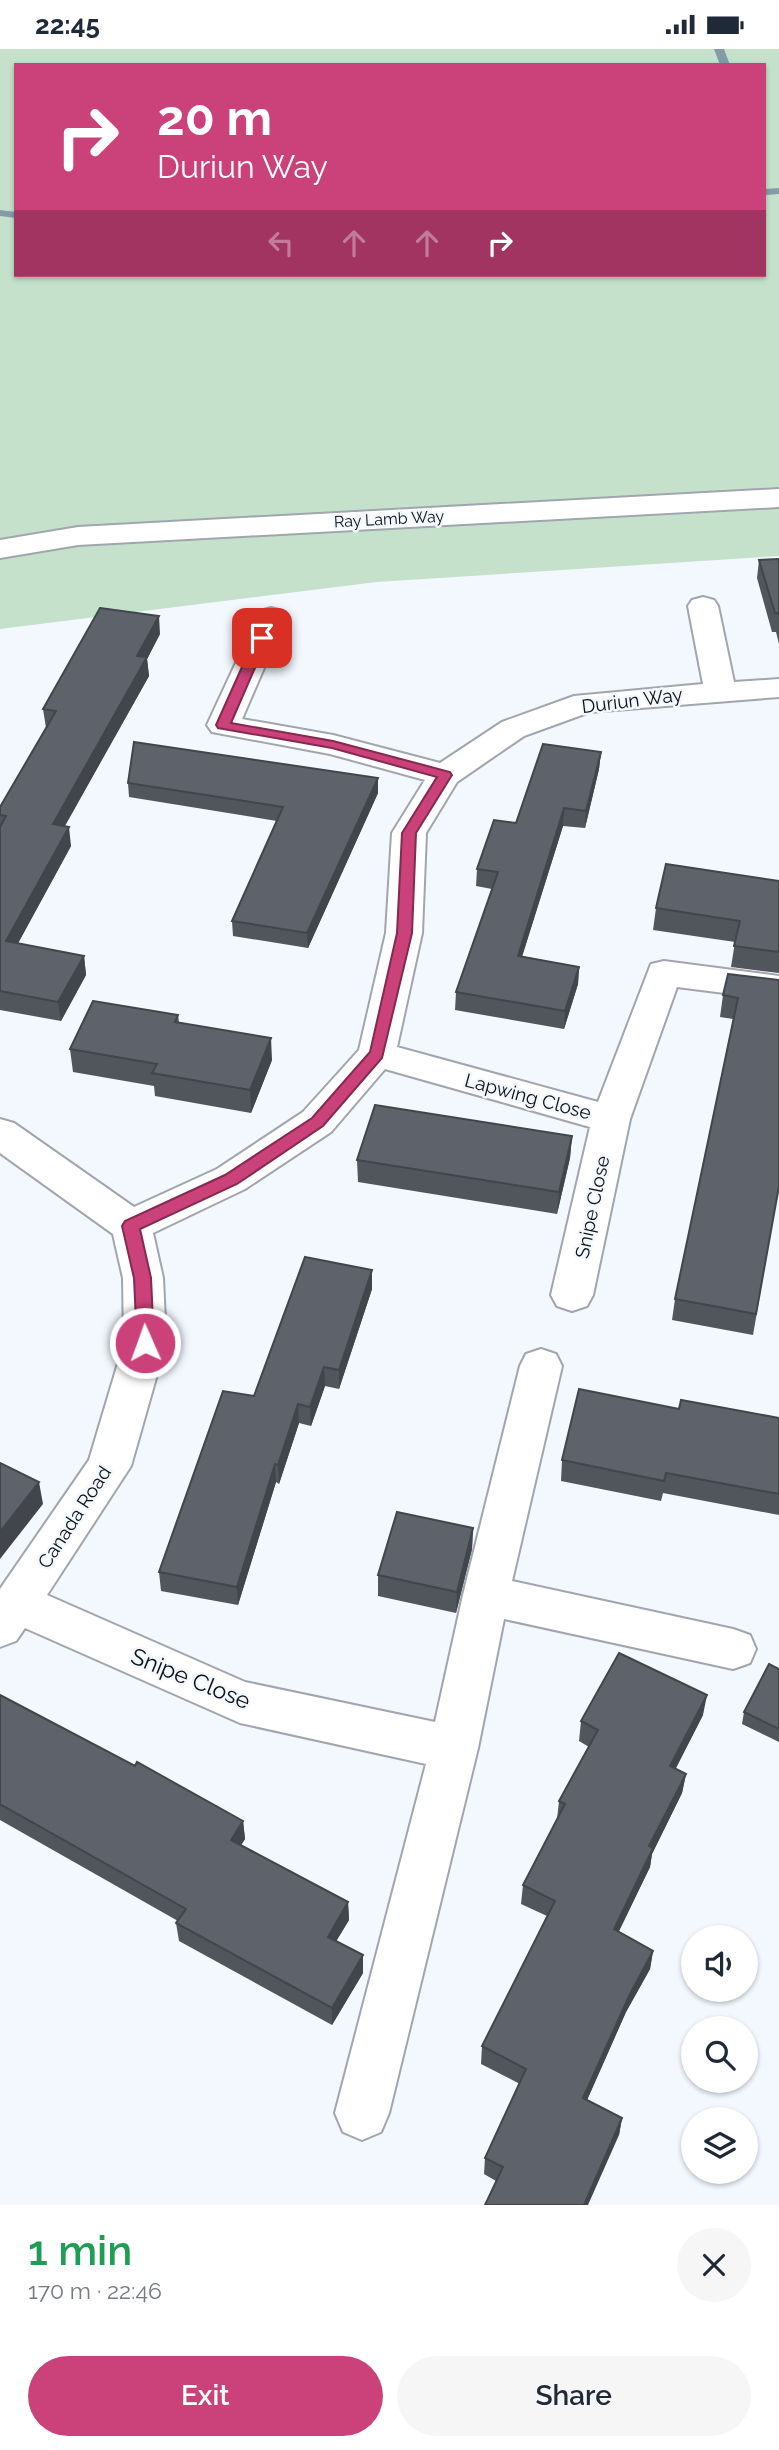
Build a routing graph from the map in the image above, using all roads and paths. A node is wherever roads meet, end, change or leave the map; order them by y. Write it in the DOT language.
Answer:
graph roads {
  1 [pos="779,498"];
  2 [pos="0,549"];
  3 [pos="703,606"];
  4 [pos="271,617"];
  5 [pos="779,688"];
  6 [pos="720,691"];
  7 [pos="445,775"];
  8 [pos="779,988"];
  9 [pos="377,1054"];
  10 [pos="611,1119"];
  11 [pos="0,1133"];
  12 [pos="131,1226"];
  13 [pos="572,1295"];
  14 [pos="541,1366"];
  15 [pos="486,1595"];
  16 [pos="9,1615"];
  17 [pos="733,1649"];
  18 [pos="454,1748"];
  19 [pos="362,2113"];
  1 -- 2 [label="street, Ray Lamb Way"];
  3 -- 6 [label="street"];
  4 -- 7 [label="street"];
  5 -- 6 [label="street, Duriun Way"];
  6 -- 7 [label="street, Duriun Way"];
  7 -- 9 [label="street, Duriun Way"];
  8 -- 10 [label="street, Lapwing Close"];
  9 -- 10 [label="street, Lapwing Close"];
  9 -- 12 [label="street, Duriun Way"];
  10 -- 13 [label="street, Snipe Close"];
  11 -- 12 [label="street"];
  12 -- 16 [label="street, Canada Road"];
  14 -- 15 [label="street"];
  15 -- 17 [label="street"];
  15 -- 18 [label="street"];
  16 -- 18 [label="street, Snipe Close"];
  18 -- 19 [label="street"];
}
